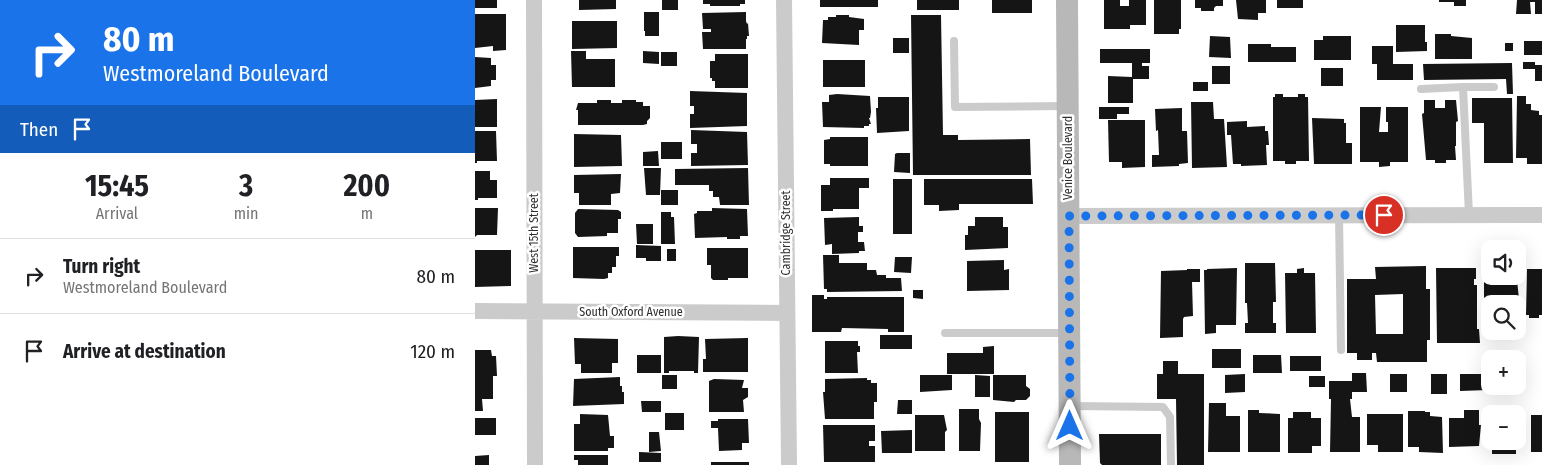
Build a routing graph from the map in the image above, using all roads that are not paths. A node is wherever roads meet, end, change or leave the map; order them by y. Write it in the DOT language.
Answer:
graph roads {
  1 [pos="534,0"];
  2 [pos="784,0"];
  3 [pos="1067,0"];
  4 [pos="954,42"];
  5 [pos="1463,87"];
  6 [pos="1494,87"];
  7 [pos="1421,89"];
  8 [pos="1068,106"];
  9 [pos="1339,215"];
  10 [pos="1469,215"];
  11 [pos="1542,215"];
  12 [pos="1069,216"];
  13 [pos="475,311"];
  14 [pos="534,311"];
  15 [pos="787,313"];
  16 [pos="945,333"];
  17 [pos="1069,333"];
  18 [pos="1341,350"];
  19 [pos="1070,406"];
  20 [pos="535,465"];
  21 [pos="789,465"];
  22 [pos="1070,465"];
  23 [pos="1171,465"];
  1 -- 14 [label="street, West 15th Street"];
  2 -- 15 [label="street, Cambridge Street"];
  3 -- 8 [label="main road, Venice Boulevard"];
  4 -- 8 [label="lane"];
  5 -- 6 [label="lane"];
  5 -- 7 [label="lane"];
  5 -- 10 [label="lane"];
  8 -- 12 [label="main road, Venice Boulevard"];
  9 -- 10 [label="street"];
  9 -- 12 [label="street"];
  9 -- 18 [label="lane"];
  10 -- 11 [label="street"];
  12 -- 17 [label="main road, Venice Boulevard"];
  13 -- 14 [label="street, South Oxford Avenue"];
  14 -- 15 [label="street, South Oxford Avenue"];
  14 -- 20 [label="street, West 15th Street"];
  15 -- 21 [label="street, Cambridge Street"];
  16 -- 17 [label="lane"];
  17 -- 19 [label="main road, Venice Boulevard"];
  19 -- 22 [label="main road, Venice Boulevard"];
  19 -- 23 [label="lane"];
}
